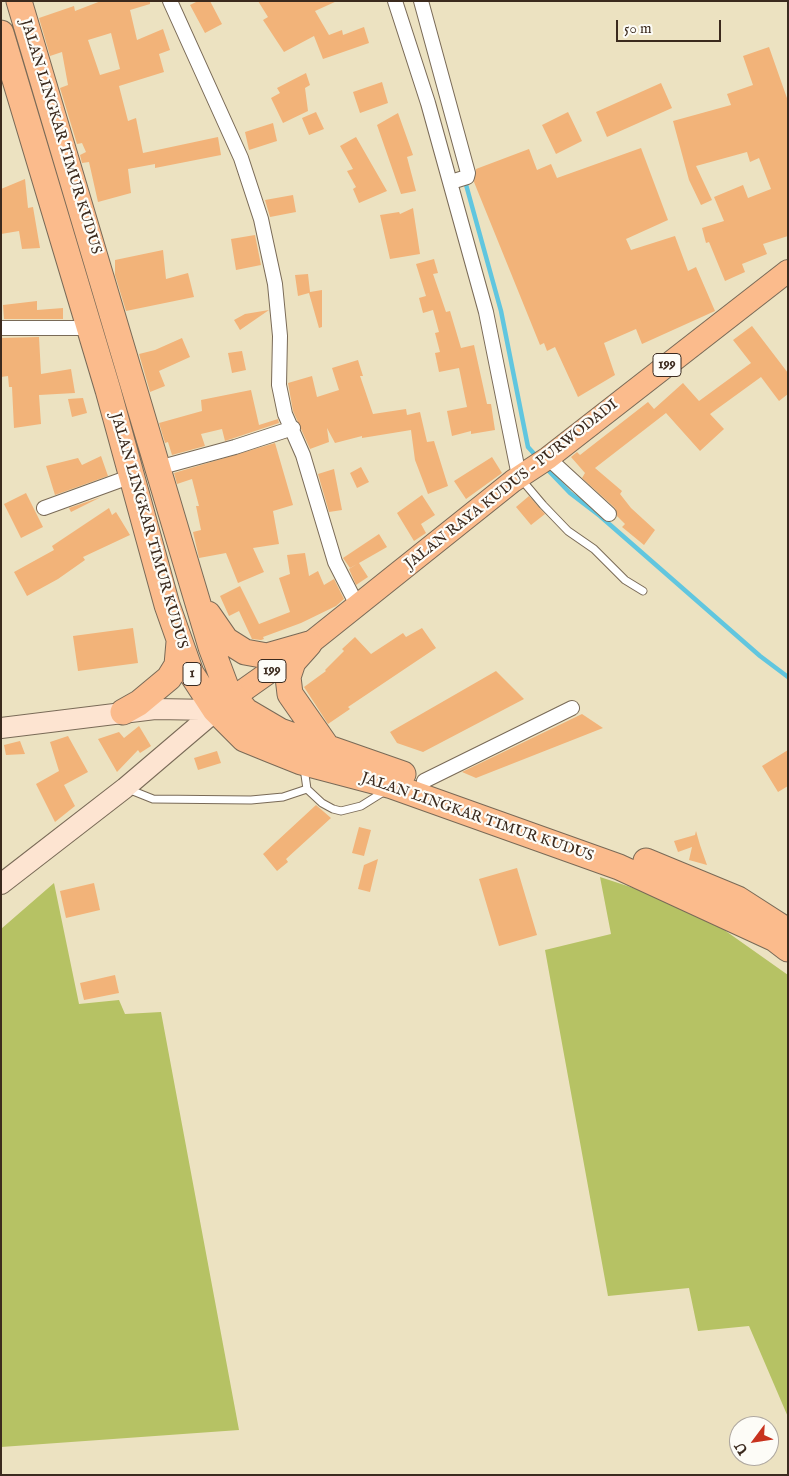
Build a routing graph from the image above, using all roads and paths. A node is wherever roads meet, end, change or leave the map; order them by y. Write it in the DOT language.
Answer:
graph roads {
  1 [pos="170,1"];
  2 [pos="395,1"];
  3 [pos="421,1"];
  4 [pos="20,2"];
  5 [pos="1,33"];
  6 [pos="457,180"];
  7 [pos="788,271"];
  8 [pos="1,328"];
  9 [pos="89,328"];
  10 [pos="293,428"];
  11 [pos="547,458"];
  12 [pos="158,468"];
  13 [pos="522,474"];
  14 [pos="132,476"];
  15 [pos="44,508"];
  16 [pos="609,514"];
  17 [pos="190,580"];
  18 [pos="643,591"];
  19 [pos="357,605"];
  20 [pos="179,642"];
  21 [pos="309,644"];
  22 [pos="225,704"];
  23 [pos="572,708"];
  24 [pos="124,712"];
  25 [pos="1,728"];
  26 [pos="327,747"];
  27 [pos="300,762"];
  28 [pos="424,781"];
  29 [pos="392,786"];
  30 [pos="128,789"];
  31 [pos="308,789"];
  32 [pos="1,884"];
  33 [pos="788,932"];
  34 [pos="788,950"];
  1 -- 10 [label="street"];
  2 -- 6 [label="street"];
  3 -- 6 [label="street"];
  4 -- 12 [label="highway, JALAN LINGKAR TIMUR KUDUS / 1"];
  5 -- 9 [label="highway, JALAN LINGKAR TIMUR KUDUS / 1"];
  6 -- 13 [label="street"];
  7 -- 11 [label="main road, JALAN RAYA KUDUS - PURWODADI / 199"];
  8 -- 9 [label="street"];
  9 -- 14 [label="highway, JALAN LINGKAR TIMUR KUDUS / 1"];
  10 -- 12 [label="street"];
  10 -- 19 [label="street"];
  11 -- 13 [label="main road, JALAN RAYA KUDUS - PURWODADI / 199"];
  11 -- 16 [label="street"];
  12 -- 17 [label="highway, JALAN LINGKAR TIMUR KUDUS / 1"];
  13 -- 18 [label="lane"];
  13 -- 19 [label="main road, JALAN RAYA KUDUS - PURWODADI / 199"];
  14 -- 15 [label="street"];
  14 -- 20 [label="highway, JALAN LINGKAR TIMUR KUDUS / 1"];
  17 -- 21 [label="highway"];
  17 -- 22 [label="highway, JALAN LINGKAR TIMUR KUDUS / 1"];
  19 -- 21 [label="main road, JALAN RAYA KUDUS - PURWODADI / 199"];
  20 -- 22 [label="highway, JALAN LINGKAR TIMUR KUDUS / 1"];
  20 -- 24 [label="highway"];
  21 -- 22 [label="main road, JALAN RAYA KUDUS - PURWODADI / 199"];
  21 -- 26 [label="highway"];
  22 -- 24 [label="main road"];
  22 -- 26 [label="highway, JALAN LINGKAR TIMUR KUDUS / 1"];
  22 -- 27 [label="highway, JALAN LINGKAR TIMUR KUDUS / 1"];
  22 -- 30 [label="main road"];
  23 -- 28 [label="street"];
  24 -- 25 [label="main road"];
  26 -- 28 [label="highway, JALAN LINGKAR TIMUR KUDUS / 1"];
  27 -- 29 [label="highway, JALAN LINGKAR TIMUR KUDUS / 1"];
  27 -- 31 [label="lane"];
  28 -- 33 [label="highway, JALAN LINGKAR TIMUR KUDUS / 1"];
  29 -- 31 [label="lane"];
  29 -- 34 [label="highway, JALAN LINGKAR TIMUR KUDUS / 1"];
  30 -- 31 [label="lane"];
  30 -- 32 [label="main road"];
}
